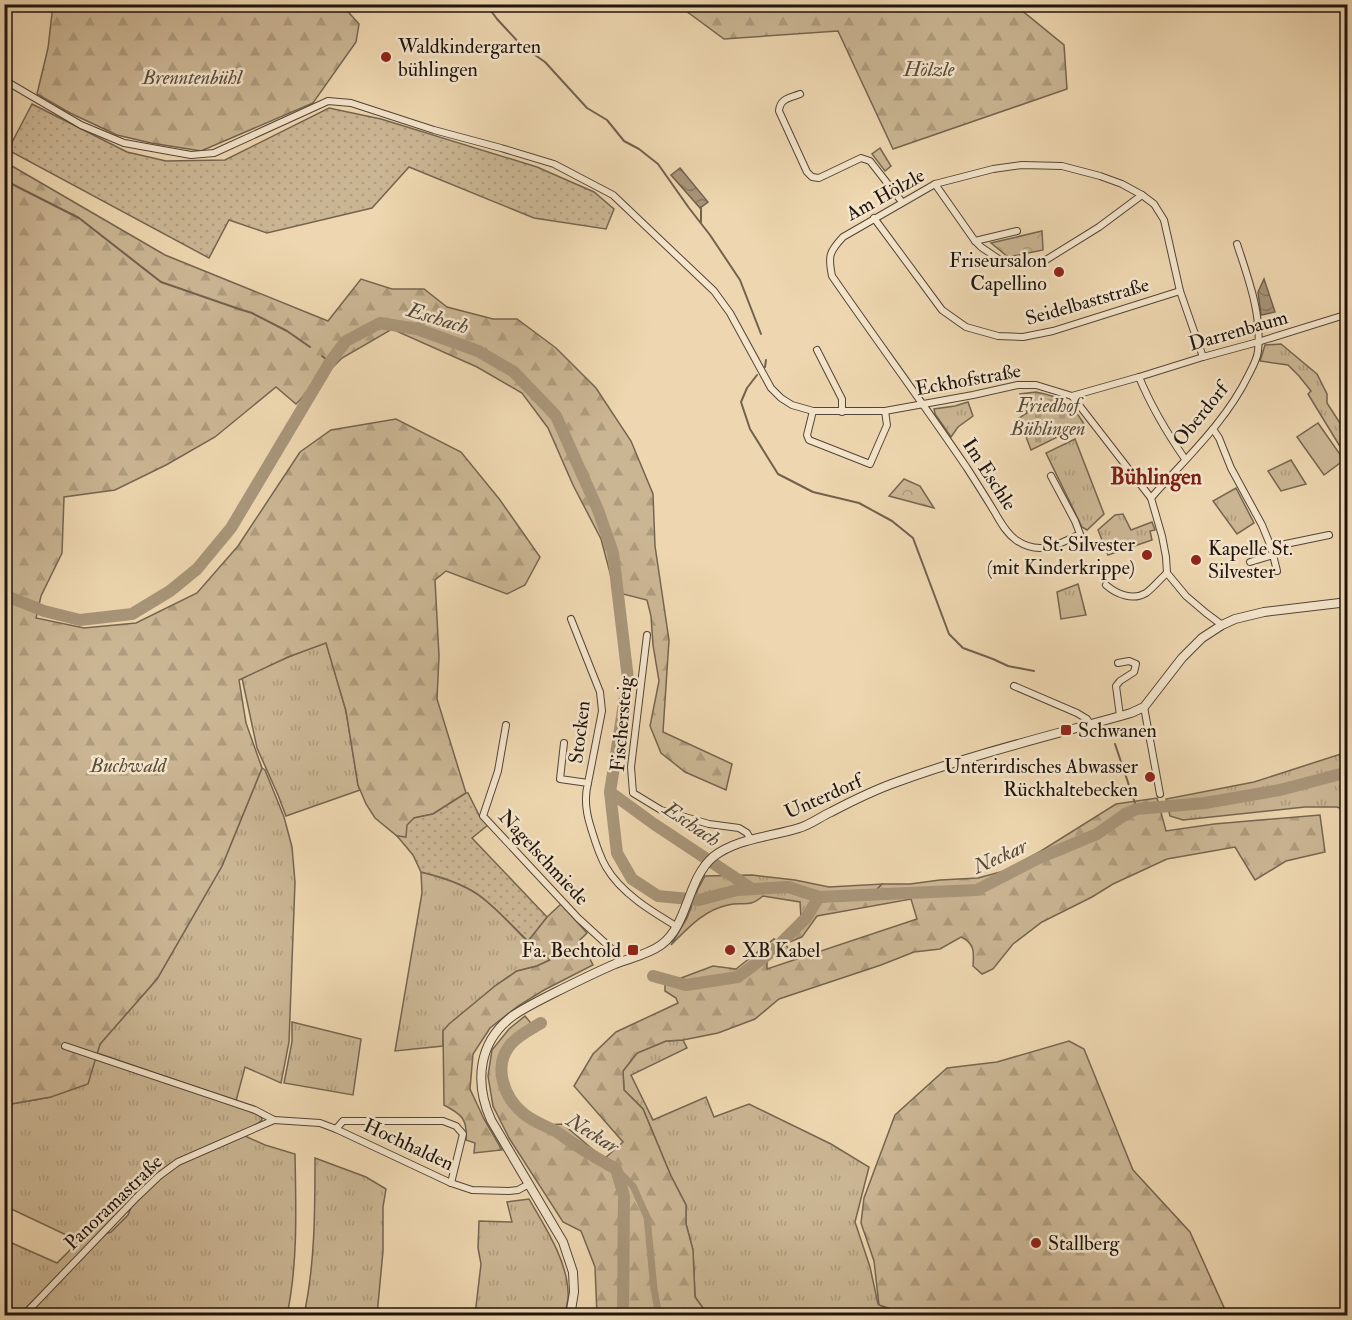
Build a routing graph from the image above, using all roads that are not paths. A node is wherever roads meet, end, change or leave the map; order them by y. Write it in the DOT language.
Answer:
graph roads {
  1 [pos="4,80"];
  2 [pos="800,94"];
  3 [pos="935,184"];
  4 [pos="1142,195"];
  5 [pos="902,202"];
  6 [pos="874,218"];
  7 [pos="1017,231"];
  8 [pos="975,241"];
  9 [pos="1237,243"];
  10 [pos="1180,291"];
  11 [pos="1347,314"];
  12 [pos="1258,342"];
  13 [pos="817,350"];
  14 [pos="1203,357"];
  15 [pos="1139,377"];
  16 [pos="1072,396"];
  17 [pos="923,404"];
  18 [pos="813,411"];
  19 [pos="885,411"];
  20 [pos="842,412"];
  21 [pos="1213,429"];
  22 [pos="1185,459"];
  23 [pos="1051,476"];
  24 [pos="1151,498"];
  25 [pos="1329,535"];
  26 [pos="1271,547"];
  27 [pos="1273,555"];
  28 [pos="1250,562"];
  29 [pos="1277,571"];
  30 [pos="1167,573"];
  31 [pos="1106,585"];
  32 [pos="1347,602"];
  33 [pos="571,619"];
  34 [pos="1222,625"];
  35 [pos="647,635"];
  36 [pos="1118,663"];
  37 [pos="1014,686"];
  38 [pos="1144,707"];
  39 [pos="1120,716"];
  40 [pos="1090,724"];
  41 [pos="506,725"];
  42 [pos="564,743"];
  43 [pos="588,783"];
  44 [pos="1160,794"];
  45 [pos="751,840"];
  46 [pos="676,926"];
  47 [pos="620,962"];
  48 [pos="65,1046"];
  49 [pos="274,1120"];
  50 [pos="336,1129"];
  51 [pos="451,1183"];
  52 [pos="530,1184"];
  53 [pos="23,1316"];
  54 [pos="570,1316"];
  1 -- 18 [label="street, Eckhofstraße"];
  2 -- 5 [label="street"];
  3 -- 4 [label="street, Am Hölzle"];
  3 -- 5 [label="street, Am Hölzle"];
  3 -- 8 [label="street"];
  4 -- 8 [label="street"];
  4 -- 10 [label="street, Am Hölzle"];
  5 -- 6 [label="street, Am Hölzle"];
  6 -- 10 [label="street, Seidelbaststraße"];
  6 -- 17 [label="street, Am Hölzle"];
  7 -- 8 [label="street"];
  9 -- 12 [label="street, Oberdorf"];
  10 -- 14 [label="street, Am Hölzle"];
  11 -- 12 [label="street, Darrenbaum"];
  12 -- 14 [label="street, Darrenbaum"];
  12 -- 21 [label="street, Oberdorf"];
  13 -- 20 [label="street"];
  14 -- 15 [label="street, Darrenbaum"];
  15 -- 16 [label="street, Darrenbaum"];
  15 -- 22 [label="street"];
  16 -- 17 [label="street, Eckhofstraße"];
  16 -- 24 [label="street"];
  17 -- 19 [label="street, Eckhofstraße"];
  17 -- 23 [label="street, Im Eschle"];
  18 -- 19 [label="street"];
  18 -- 20 [label="street, Eckhofstraße"];
  19 -- 20 [label="street, Eckhofstraße"];
  21 -- 22 [label="street, Oberdorf"];
  21 -- 26 [label="street"];
  22 -- 24 [label="street, Oberdorf"];
  24 -- 30 [label="street"];
  25 -- 26 [label="street"];
  26 -- 27 [label="street"];
  27 -- 28 [label="street"];
  27 -- 29 [label="street"];
  30 -- 31 [label="street"];
  30 -- 34 [label="street"];
  32 -- 34 [label="street"];
  33 -- 43 [label="street, Stocken"];
  34 -- 38 [label="street"];
  35 -- 45 [label="street, Fischersteig"];
  36 -- 39 [label="street"];
  37 -- 40 [label="street"];
  38 -- 39 [label="street, Unterdorf"];
  38 -- 44 [label="street"];
  39 -- 40 [label="street, Unterdorf"];
  40 -- 45 [label="street, Unterdorf"];
  41 -- 47 [label="street, Nagelschmiede"];
  42 -- 43 [label="street, Stocken"];
  43 -- 46 [label="street, Stocken"];
  45 -- 46 [label="street, Unterdorf"];
  46 -- 47 [label="street, Unterdorf"];
  47 -- 52 [label="street, Unterdorf"];
  48 -- 49 [label="street"];
  49 -- 50 [label="street, Hochhalden"];
  49 -- 53 [label="street, Panoramastraße"];
  50 -- 51 [label="street, Hochhalden"];
  50 -- 51 [label="street"];
  51 -- 52 [label="street, Hochhalden"];
  52 -- 54 [label="street, Unterdorf"];
}
